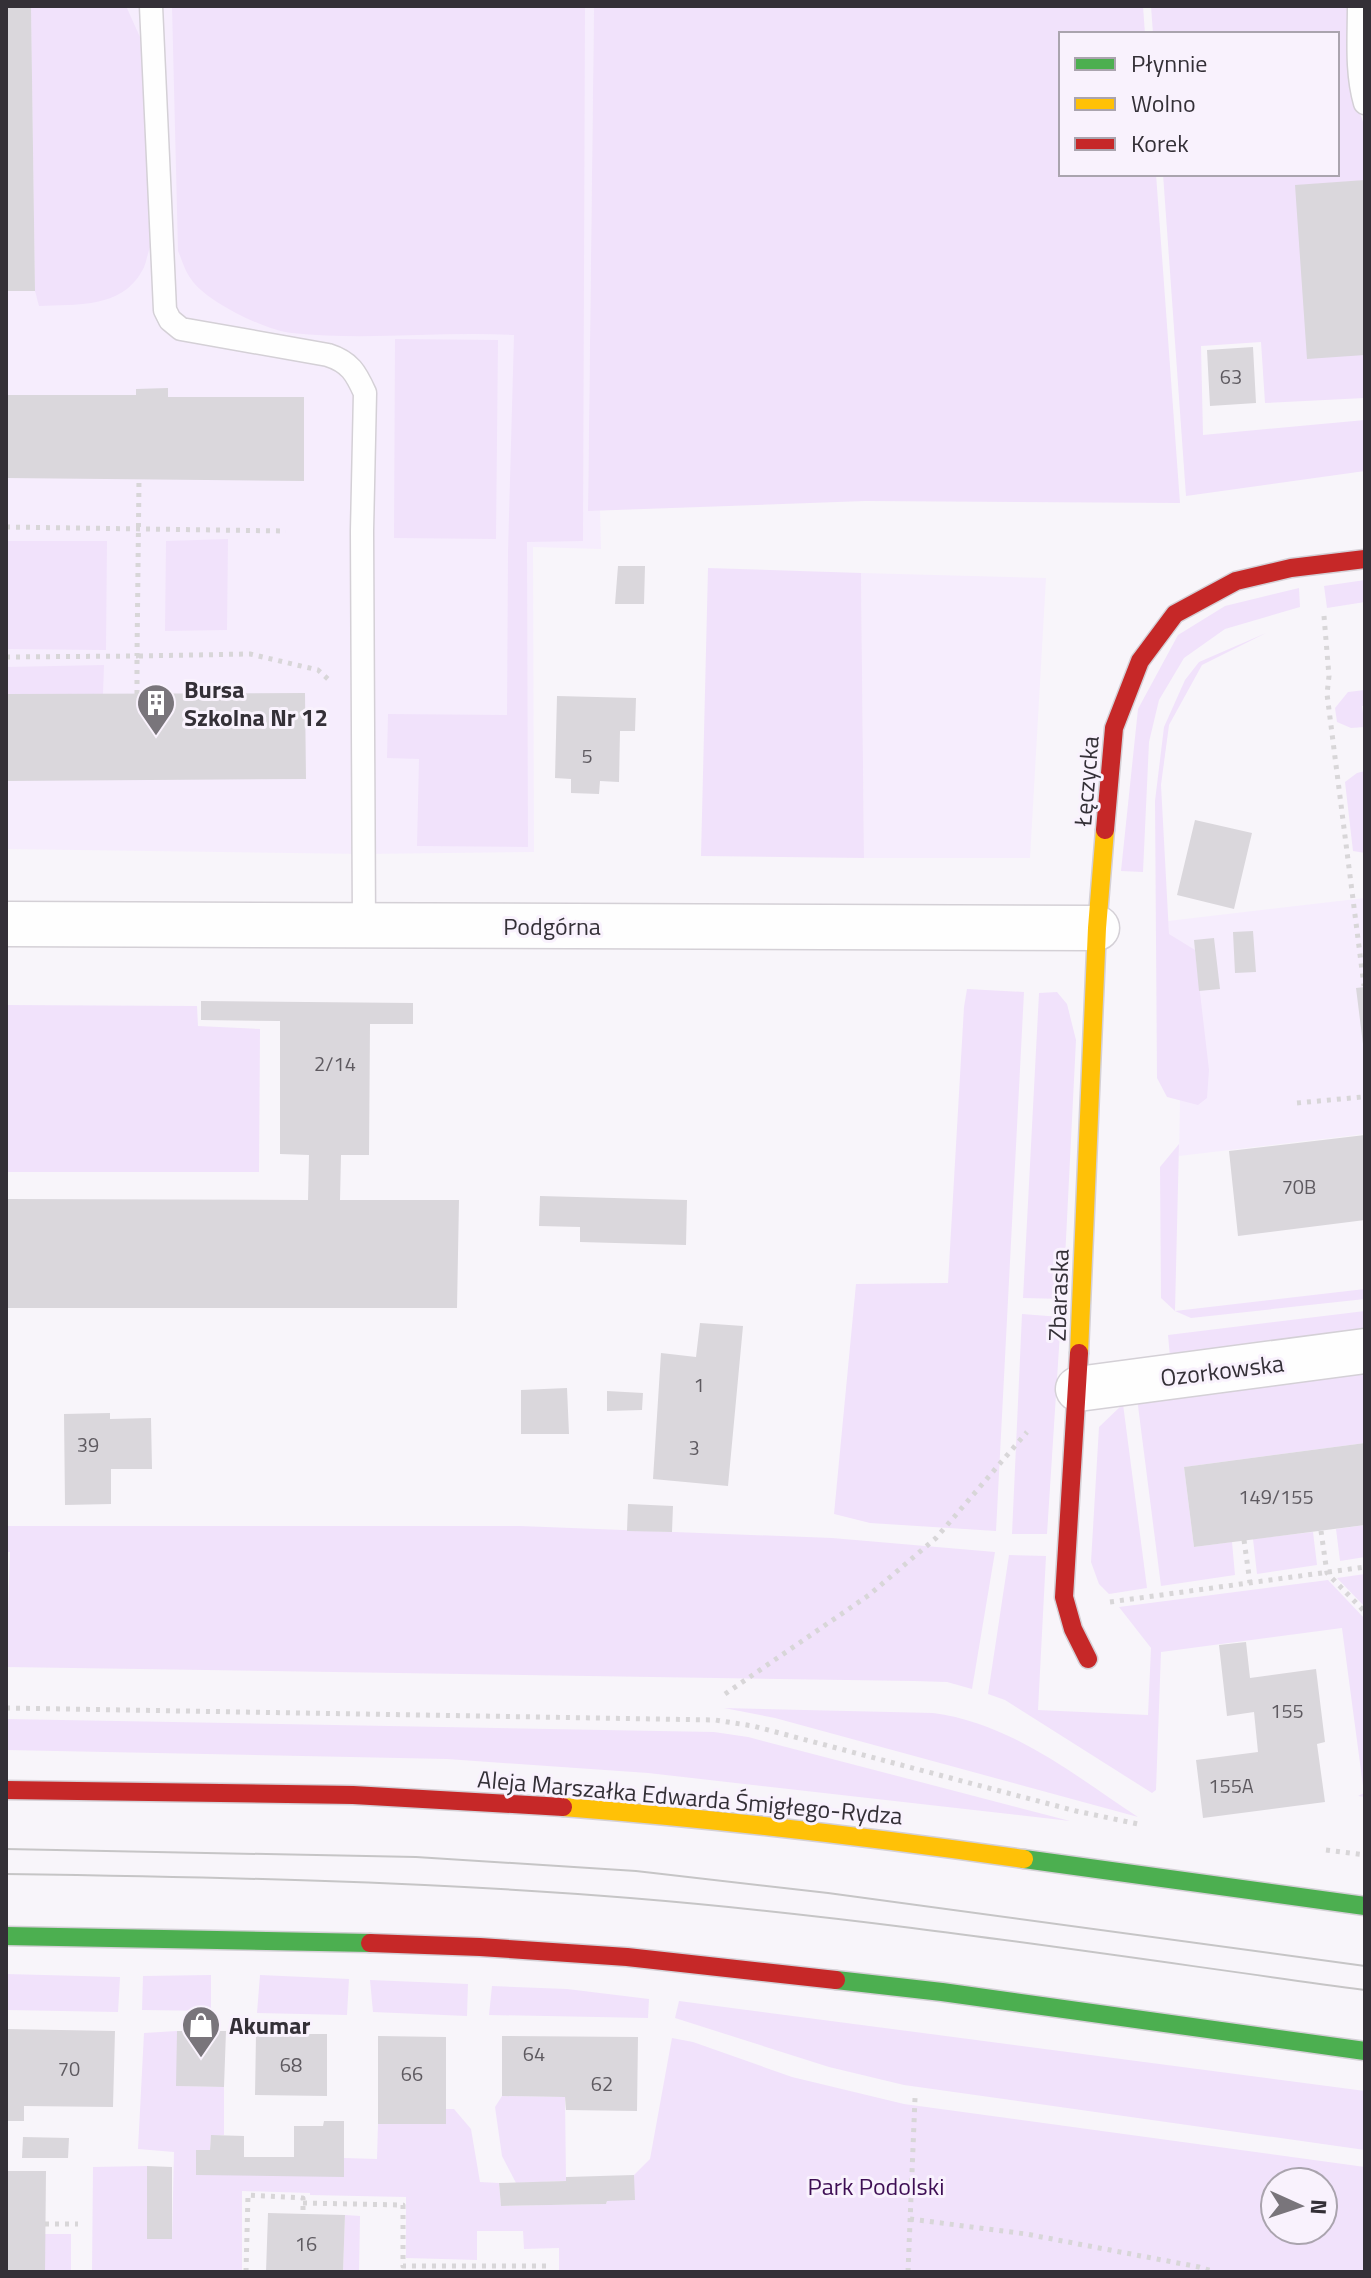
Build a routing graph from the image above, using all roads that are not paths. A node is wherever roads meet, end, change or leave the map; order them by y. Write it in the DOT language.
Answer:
graph roads {
  1 [pos="151,6"];
  2 [pos="1359,6"];
  3 [pos="1365,103"];
  4 [pos="1365,559"];
  5 [pos="6,924"];
  6 [pos="364,925"];
  7 [pos="1097,928"];
  8 [pos="1365,1351"];
  9 [pos="1078,1389"];
  10 [pos="1088,1659"];
  11 [pos="6,1790"];
  12 [pos="1365,1906"];
  13 [pos="6,1936"];
  14 [pos="1365,2051"];
  1 -- 6 [label="lane"];
  2 -- 3 [label="lane"];
  4 -- 7 [label="main road, Łęczycka"];
  5 -- 6 [label="street, Podgórna"];
  6 -- 7 [label="street, Podgórna"];
  7 -- 9 [label="main road, Zbaraska"];
  8 -- 9 [label="street, Ozorkowska"];
  9 -- 10 [label="main road, Zbaraska"];
  11 -- 12 [label="main road, Aleja Marszałka Edwarda Śmigłego-Rydza"];
  13 -- 14 [label="main road"];
}
